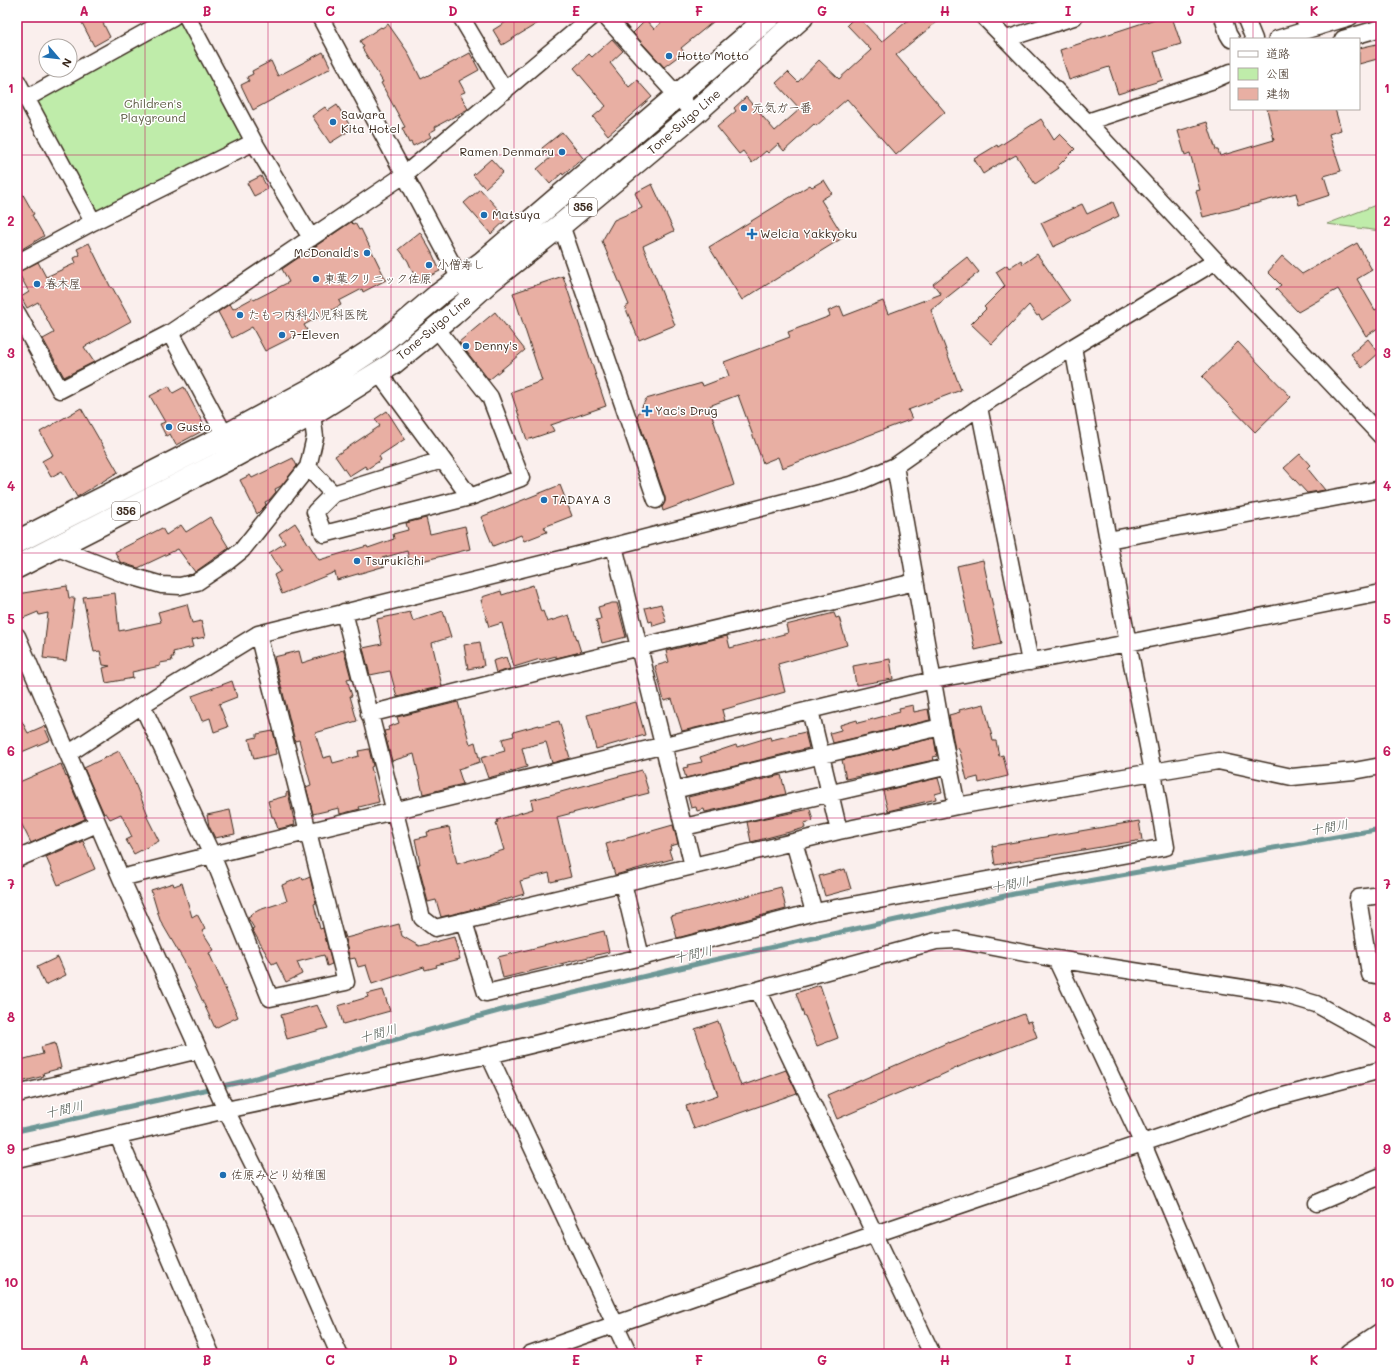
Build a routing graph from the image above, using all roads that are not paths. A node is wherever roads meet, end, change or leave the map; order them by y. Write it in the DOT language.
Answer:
graph roads {
  1 [pos="173,17"];
  2 [pos="187,17"];
  3 [pos="320,17"];
  4 [pos="461,17"];
  5 [pos="592,17"];
  6 [pos="606,17"];
  7 [pos="769,17"];
  8 [pos="802,17"];
  9 [pos="984,17"];
  10 [pos="1074,17"];
  11 [pos="1223,17"];
  12 [pos="1245,17"];
  13 [pos="1302,17"];
  14 [pos="1350,17"];
  15 [pos="1318,27"];
  16 [pos="1381,28"];
  17 [pos="1230,38"];
  18 [pos="1254,38"];
  19 [pos="1280,38"];
  20 [pos="1346,38"];
  21 [pos="1006,39"];
  22 [pos="1230,72"];
  23 [pos="17,81"];
  24 [pos="505,91"];
  25 [pos="678,96"];
  26 [pos="27,98"];
  27 [pos="694,114"];
  28 [pos="1087,122"];
  29 [pos="254,142"];
  30 [pos="404,175"];
  31 [pos="93,222"];
  32 [pos="561,225"];
  33 [pos="311,238"];
  34 [pos="1216,261"];
  35 [pos="17,263"];
  36 [pos="460,278"];
  37 [pos="471,298"];
  38 [pos="17,313"];
  39 [pos="436,328"];
  40 [pos="170,333"];
  41 [pos="1073,347"];
  42 [pos="378,372"];
  43 [pos="979,407"];
  44 [pos="312,414"];
  45 [pos="225,436"];
  46 [pos="1381,436"];
  47 [pos="236,455"];
  48 [pos="442,460"];
  49 [pos="895,466"];
  50 [pos="308,467"];
  51 [pos="1381,489"];
  52 [pos="333,494"];
  53 [pos="470,497"];
  54 [pos="656,500"];
  55 [pos="1108,540"];
  56 [pos="17,542"];
  57 [pos="614,546"];
  58 [pos="55,547"];
  59 [pos="17,567"];
  60 [pos="915,582"];
  61 [pos="1381,592"];
  62 [pos="344,612"];
  63 [pos="258,634"];
  64 [pos="17,636"];
  65 [pos="1128,643"];
  66 [pos="639,647"];
  67 [pos="1030,662"];
  68 [pos="933,680"];
  69 [pos="142,705"];
  70 [pos="810,710"];
  71 [pos="369,714"];
  72 [pos="941,727"];
  73 [pos="663,746"];
  74 [pos="68,754"];
  75 [pos="821,755"];
  76 [pos="949,766"];
  77 [pos="1381,766"];
  78 [pos="1153,772"];
  79 [pos="674,790"];
  80 [pos="830,793"];
  81 [pos="957,806"];
  82 [pos="394,811"];
  83 [pos="98,824"];
  84 [pos="684,827"];
  85 [pos="839,831"];
  86 [pos="308,832"];
  87 [pos="794,842"];
  88 [pos="212,855"];
  89 [pos="17,859"];
  90 [pos="693,866"];
  91 [pos="121,878"];
  92 [pos="623,883"];
  93 [pos="1381,895"];
  94 [pos="814,912"];
  95 [pos="464,922"];
  96 [pos="641,957"];
  97 [pos="1056,958"];
  98 [pos="1381,976"];
  99 [pos="758,990"];
  100 [pos="1381,1040"];
  101 [pos="199,1050"];
  102 [pos="488,1055"];
  103 [pos="1381,1070"];
  104 [pos="17,1094"];
  105 [pos="226,1110"];
  106 [pos="118,1136"];
  107 [pos="1143,1144"];
  108 [pos="17,1159"];
  109 [pos="1381,1176"];
  110 [pos="1317,1202"];
  111 [pos="875,1234"];
  112 [pos="616,1325"];
  113 [pos="1381,1334"];
  114 [pos="211,1354"];
  115 [pos="339,1354"];
  116 [pos="530,1354"];
  117 [pos="629,1354"];
  118 [pos="932,1354"];
  119 [pos="1232,1354"];
  120 [pos="1351,1354"];
  1 -- 26 [label="street"];
  2 -- 29 [label="street"];
  3 -- 30 [label="street"];
  4 -- 24 [label="street"];
  5 -- 24 [label="street"];
  6 -- 25 [label="street"];
  7 -- 25 [label="highway, Tone-Suigo Line / 356"];
  8 -- 27 [label="highway, Tone-Suigo Line / 356"];
  9 -- 21 [label="street"];
  10 -- 21 [label="street"];
  11 -- 17 [label="street"];
  12 -- 18 [label="street"];
  13 -- 15 [label="street"];
  14 -- 15 [label="street"];
  15 -- 19 [label="street"];
  16 -- 20 [label="street"];
  21 -- 28 [label="street"];
  22 -- 28 [label="street"];
  23 -- 26 [label="street"];
  24 -- 30 [label="street"];
  25 -- 27 [label="street"];
  25 -- 36 [label="highway, Tone-Suigo Line / 356"];
  26 -- 31 [label="street"];
  27 -- 32 [label="highway, Tone-Suigo Line / 356"];
  28 -- 34 [label="street"];
  29 -- 31 [label="street"];
  29 -- 33 [label="street"];
  30 -- 33 [label="street"];
  30 -- 36 [label="street"];
  31 -- 35 [label="street"];
  32 -- 37 [label="highway, Tone-Suigo Line / 356"];
  32 -- 54 [label="street"];
  33 -- 40 [label="street"];
  34 -- 41 [label="street"];
  34 -- 46 [label="street"];
  36 -- 37 [label="street"];
  36 -- 45 [label="highway, Tone-Suigo Line / 356"];
  37 -- 39 [label="highway, Tone-Suigo Line / 356"];
  38 -- 40 [label="street"];
  39 -- 42 [label="highway, Tone-Suigo Line / 356"];
  39 -- 53 [label="street"];
  40 -- 45 [label="street"];
  41 -- 43 [label="street"];
  41 -- 55 [label="street"];
  42 -- 44 [label="highway, Tone-Suigo Line / 356"];
  42 -- 48 [label="street"];
  43 -- 49 [label="street"];
  43 -- 67 [label="street"];
  44 -- 47 [label="highway, Tone-Suigo Line / 356"];
  44 -- 50 [label="street"];
  45 -- 47 [label="street"];
  45 -- 56 [label="highway, Tone-Suigo Line / 356"];
  47 -- 58 [label="highway, Tone-Suigo Line / 356"];
  48 -- 52 [label="street"];
  48 -- 53 [label="street"];
  49 -- 57 [label="street"];
  49 -- 60 [label="street"];
  50 -- 52 [label="street"];
  50 -- 58 [label="street"];
  51 -- 55 [label="street"];
  52 -- 53 [label="street"];
  55 -- 65 [label="street"];
  57 -- 62 [label="street"];
  57 -- 66 [label="street"];
  58 -- 59 [label="highway, Tone-Suigo Line / 356"];
  60 -- 66 [label="street"];
  60 -- 68 [label="street"];
  61 -- 65 [label="street"];
  62 -- 63 [label="street"];
  62 -- 71 [label="street"];
  63 -- 69 [label="street"];
  63 -- 86 [label="street"];
  64 -- 74 [label="street"];
  65 -- 67 [label="street"];
  65 -- 78 [label="street"];
  66 -- 71 [label="street"];
  66 -- 73 [label="street"];
  67 -- 68 [label="street"];
  68 -- 70 [label="street"];
  68 -- 72 [label="street"];
  69 -- 74 [label="street"];
  69 -- 88 [label="street"];
  70 -- 73 [label="street"];
  70 -- 75 [label="street"];
  71 -- 82 [label="street"];
  72 -- 75 [label="street"];
  72 -- 76 [label="street"];
  73 -- 79 [label="street"];
  73 -- 82 [label="street"];
  74 -- 83 [label="street"];
  75 -- 79 [label="street"];
  75 -- 80 [label="street"];
  76 -- 80 [label="street"];
  76 -- 81 [label="street"];
  77 -- 78 [label="street"];
  78 -- 81 [label="street"];
  78 -- 94 [label="street"];
  79 -- 84 [label="street"];
  80 -- 84 [label="street"];
  80 -- 85 [label="street"];
  81 -- 85 [label="street"];
  82 -- 86 [label="street"];
  82 -- 95 [label="street"];
  83 -- 89 [label="street"];
  83 -- 91 [label="street"];
  84 -- 90 [label="street"];
  85 -- 87 [label="street"];
  86 -- 88 [label="street"];
  86 -- 88 [label="street"];
  87 -- 90 [label="street"];
  87 -- 94 [label="street"];
  88 -- 91 [label="street"];
  90 -- 92 [label="street"];
  91 -- 101 [label="street"];
  92 -- 95 [label="street"];
  92 -- 96 [label="street"];
  93 -- 98 [label="street"];
  94 -- 96 [label="street"];
  95 -- 96 [label="street"];
  97 -- 99 [label="street"];
  97 -- 100 [label="street"];
  97 -- 107 [label="street"];
  99 -- 102 [label="street"];
  99 -- 111 [label="street"];
  101 -- 104 [label="street"];
  101 -- 105 [label="street"];
  102 -- 105 [label="street"];
  102 -- 112 [label="street"];
  103 -- 107 [label="street"];
  105 -- 106 [label="street"];
  105 -- 115 [label="street"];
  106 -- 108 [label="street"];
  106 -- 114 [label="street"];
  107 -- 111 [label="street"];
  107 -- 119 [label="street"];
  109 -- 110 [label="street"];
  111 -- 112 [label="street"];
  111 -- 118 [label="street"];
  112 -- 116 [label="street"];
  112 -- 117 [label="street"];
  113 -- 120 [label="main road"];
}
